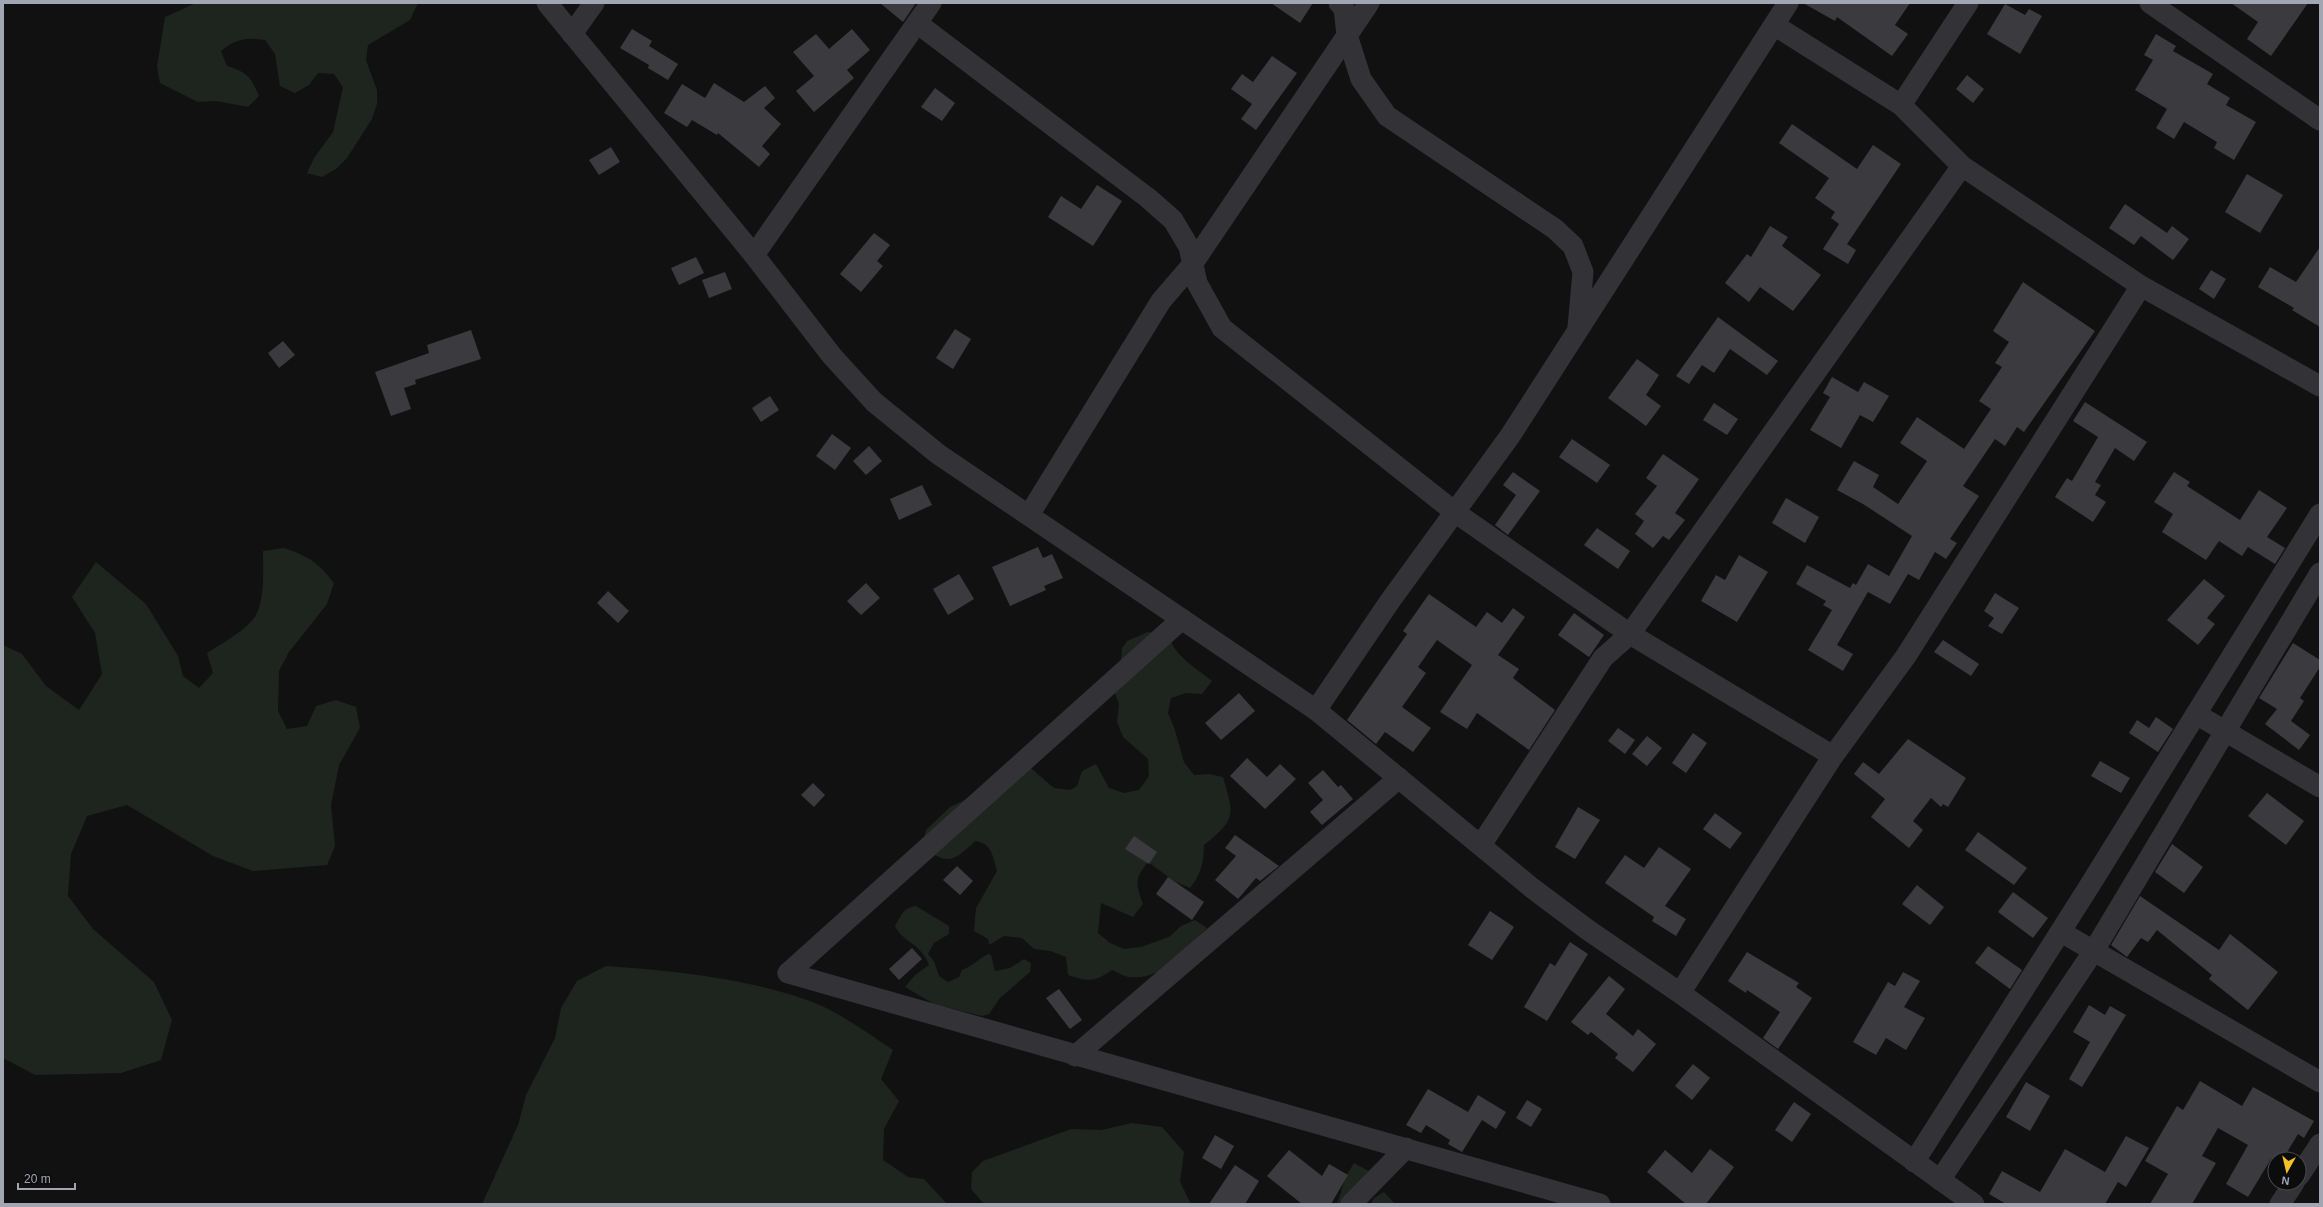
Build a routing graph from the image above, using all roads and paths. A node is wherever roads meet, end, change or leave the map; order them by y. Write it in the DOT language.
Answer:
graph roads {
  1 [pos="547,3"];
  2 [pos="594,3"];
  3 [pos="931,3"];
  4 [pos="1339,3"];
  5 [pos="1368,3"];
  6 [pos="1788,3"];
  7 [pos="1968,3"];
  8 [pos="2150,3"];
  9 [pos="917,23"];
  10 [pos="1774,25"];
  11 [pos="572,34"];
  12 [pos="1347,35"];
  13 [pos="1901,105"];
  14 [pos="2320,120"];
  15 [pos="1962,166"];
  16 [pos="754,255"];
  17 [pos="1191,266"];
  18 [pos="2141,286"];
  19 [pos="1578,330"];
  20 [pos="2320,386"];
  21 [pos="1456,513"];
  22 [pos="2320,514"];
  23 [pos="1030,515"];
  24 [pos="2320,573"];
  25 [pos="1182,619"];
  26 [pos="1630,634"];
  27 [pos="1316,710"];
  28 [pos="2196,714"];
  29 [pos="2226,731"];
  30 [pos="1833,756"];
  31 [pos="1399,778"];
  32 [pos="2320,787"];
  33 [pos="1480,845"];
  34 [pos="2061,932"];
  35 [pos="2094,952"];
  36 [pos="1680,993"];
  37 [pos="1075,1056"];
  38 [pos="2320,1082"];
  39 [pos="2320,1144"];
  40 [pos="1406,1148"];
  41 [pos="1914,1162"];
  42 [pos="2307,1164"];
  43 [pos="1940,1180"];
  44 [pos="2289,1191"];
  45 [pos="1351,1204"];
  46 [pos="1600,1204"];
  47 [pos="1974,1204"];
  48 [pos="2280,1204"];
  1 -- 11 [label="street"];
  2 -- 11 [label="street"];
  3 -- 9 [label="street"];
  4 -- 12 [label="street"];
  5 -- 12 [label="street"];
  6 -- 10 [label="street"];
  7 -- 13 [label="street"];
  8 -- 14 [label="street"];
  9 -- 16 [label="street"];
  9 -- 17 [label="street"];
  10 -- 13 [label="street"];
  10 -- 19 [label="street"];
  11 -- 16 [label="street"];
  12 -- 17 [label="street"];
  12 -- 19 [label="street"];
  13 -- 15 [label="street"];
  15 -- 18 [label="street"];
  15 -- 26 [label="street"];
  16 -- 23 [label="street"];
  17 -- 21 [label="street"];
  17 -- 23 [label="street"];
  18 -- 20 [label="street"];
  18 -- 30 [label="street"];
  19 -- 21 [label="street"];
  21 -- 26 [label="street"];
  21 -- 27 [label="street"];
  22 -- 28 [label="street"];
  23 -- 25 [label="street"];
  24 -- 29 [label="street"];
  25 -- 27 [label="street"];
  25 -- 37 [label="street"];
  26 -- 30 [label="street"];
  26 -- 33 [label="street"];
  27 -- 31 [label="street"];
  28 -- 29 [label="street"];
  28 -- 34 [label="street"];
  29 -- 32 [label="street"];
  29 -- 35 [label="street"];
  30 -- 36 [label="street"];
  31 -- 33 [label="street"];
  31 -- 37 [label="street"];
  33 -- 36 [label="street"];
  34 -- 35 [label="street"];
  34 -- 41 [label="street"];
  35 -- 38 [label="street"];
  35 -- 43 [label="street"];
  36 -- 41 [label="street"];
  37 -- 40 [label="street"];
  39 -- 42 [label="street"];
  40 -- 45 [label="street"];
  40 -- 46 [label="street"];
  41 -- 43 [label="street"];
  43 -- 47 [label="street"];
  44 -- 48 [label="street"];
}
